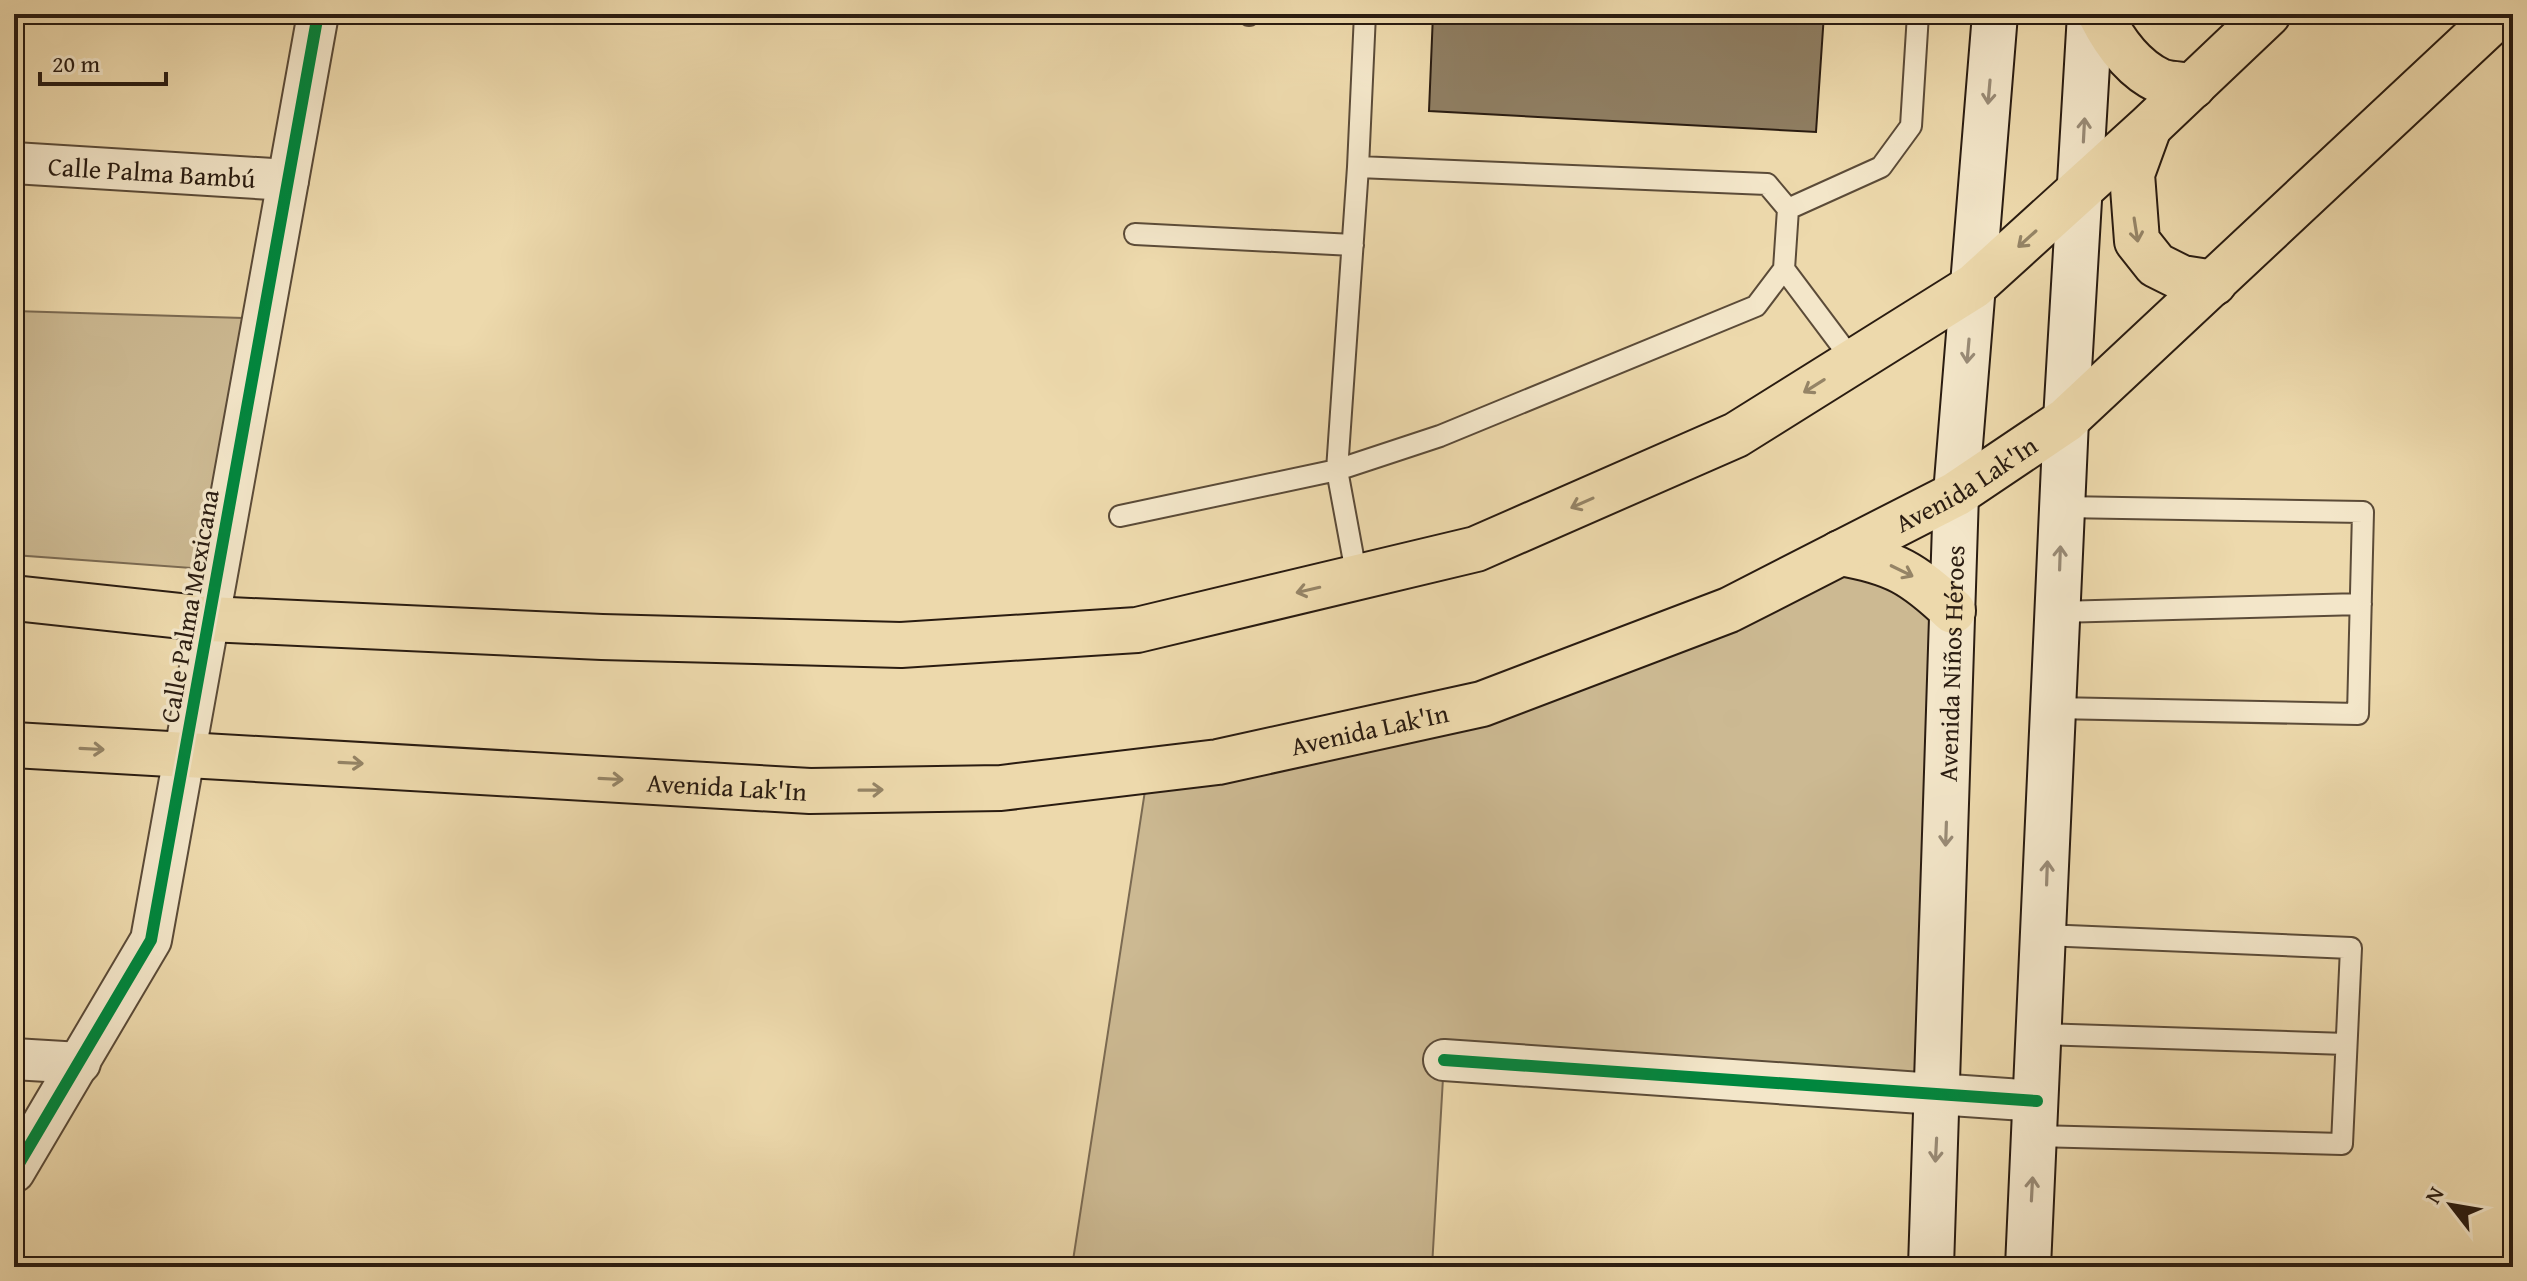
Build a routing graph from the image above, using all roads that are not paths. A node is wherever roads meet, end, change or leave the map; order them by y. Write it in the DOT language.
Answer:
graph roads {
  1 [pos="318,14"];
  2 [pos="1365,14"];
  3 [pos="1918,14"];
  4 [pos="1995,14"];
  5 [pos="2090,14"];
  6 [pos="2100,14"];
  7 [pos="2268,14"];
  8 [pos="2500,14"];
  9 [pos="2193,86"];
  10 [pos="2149,127"];
  11 [pos="14,163"];
  12 [pos="1358,167"];
  13 [pos="288,180"];
  14 [pos="2080,190"];
  15 [pos="1788,209"];
  16 [pos="1135,234"];
  17 [pos="1353,245"];
  18 [pos="1784,269"];
  19 [pos="2214,283"];
  20 [pos="1974,286"];
  21 [pos="1853,361"];
  22 [pos="2066,420"];
  23 [pos="1337,470"];
  24 [pos="1956,494"];
  25 [pos="2062,507"];
  26 [pos="1120,516"];
  27 [pos="1840,553"];
  28 [pos="1357,578"];
  29 [pos="14,598"];
  30 [pos="2361,604"];
  31 [pos="1953,611"];
  32 [pos="2057,612"];
  33 [pos="209,619"];
  34 [pos="2053,708"];
  35 [pos="14,745"];
  36 [pos="185,753"];
  37 [pos="2044,935"];
  38 [pos="2040,1034"];
  39 [pos="2346,1044"];
  40 [pos="14,1059"];
  41 [pos="1444,1060"];
  42 [pos="80,1063"];
  43 [pos="1938,1094"];
  44 [pos="2036,1118"];
  45 [pos="14,1172"];
  46 [pos="1931,1267"];
  47 [pos="2028,1267"];
  1 -- 13 [label="street, Calle Palma Mexicana"];
  2 -- 12 [label="lane"];
  3 -- 15 [label="lane"];
  4 -- 20 [label="main road, Avenida Niños Héroes, one-way"];
  14 -- 5 [label="main road, one-way"];
  6 -- 9 [label="main road"];
  7 -- 9 [label="main road"];
  8 -- 19 [label="main road, Avenida Lak'In"];
  9 -- 10 [label="main road"];
  10 -- 14 [label="main road"];
  10 -- 19 [label="main road, one-way"];
  11 -- 13 [label="street, Calle Palma Bambú"];
  12 -- 15 [label="lane"];
  12 -- 17 [label="lane"];
  13 -- 33 [label="street, Calle Palma Mexicana"];
  14 -- 20 [label="main road, one-way"];
  14 -- 22 [label="main road"];
  15 -- 18 [label="lane"];
  16 -- 17 [label="lane"];
  17 -- 23 [label="lane"];
  18 -- 21 [label="lane"];
  18 -- 23 [label="lane"];
  19 -- 22 [label="main road, Avenida Lak'In"];
  20 -- 21 [label="main road"];
  20 -- 24 [label="main road, Avenida Niños Héroes, one-way"];
  21 -- 28 [label="main road, one-way"];
  22 -- 24 [label="main road, Avenida Lak'In"];
  22 -- 25 [label="main road"];
  23 -- 26 [label="lane"];
  23 -- 28 [label="lane"];
  24 -- 27 [label="main road, Avenida Lak'In"];
  24 -- 31 [label="main road, Avenida Niños Héroes"];
  25 -- 30 [label="lane"];
  32 -- 25 [label="main road, one-way"];
  27 -- 31 [label="main road, one-way"];
  36 -- 27 [label="main road, Avenida Lak'In, one-way"];
  28 -- 33 [label="main road, one-way"];
  29 -- 33 [label="main road"];
  30 -- 32 [label="lane"];
  30 -- 34 [label="lane"];
  31 -- 43 [label="main road, Avenida Niños Héroes, one-way"];
  32 -- 34 [label="main road"];
  33 -- 36 [label="street, Calle Palma Mexicana"];
  37 -- 34 [label="main road, one-way"];
  35 -- 36 [label="main road, Avenida Lak'In, one-way"];
  36 -- 42 [label="street, Calle Palma Mexicana"];
  37 -- 38 [label="main road"];
  37 -- 39 [label="lane"];
  38 -- 39 [label="lane"];
  38 -- 44 [label="main road"];
  39 -- 44 [label="lane"];
  40 -- 42 [label="street"];
  41 -- 43 [label="street"];
  42 -- 45 [label="street, Calle Palma Mexicana"];
  43 -- 44 [label="street"];
  43 -- 46 [label="main road, Avenida Niños Héroes, one-way"];
  47 -- 44 [label="main road, one-way"];
}
